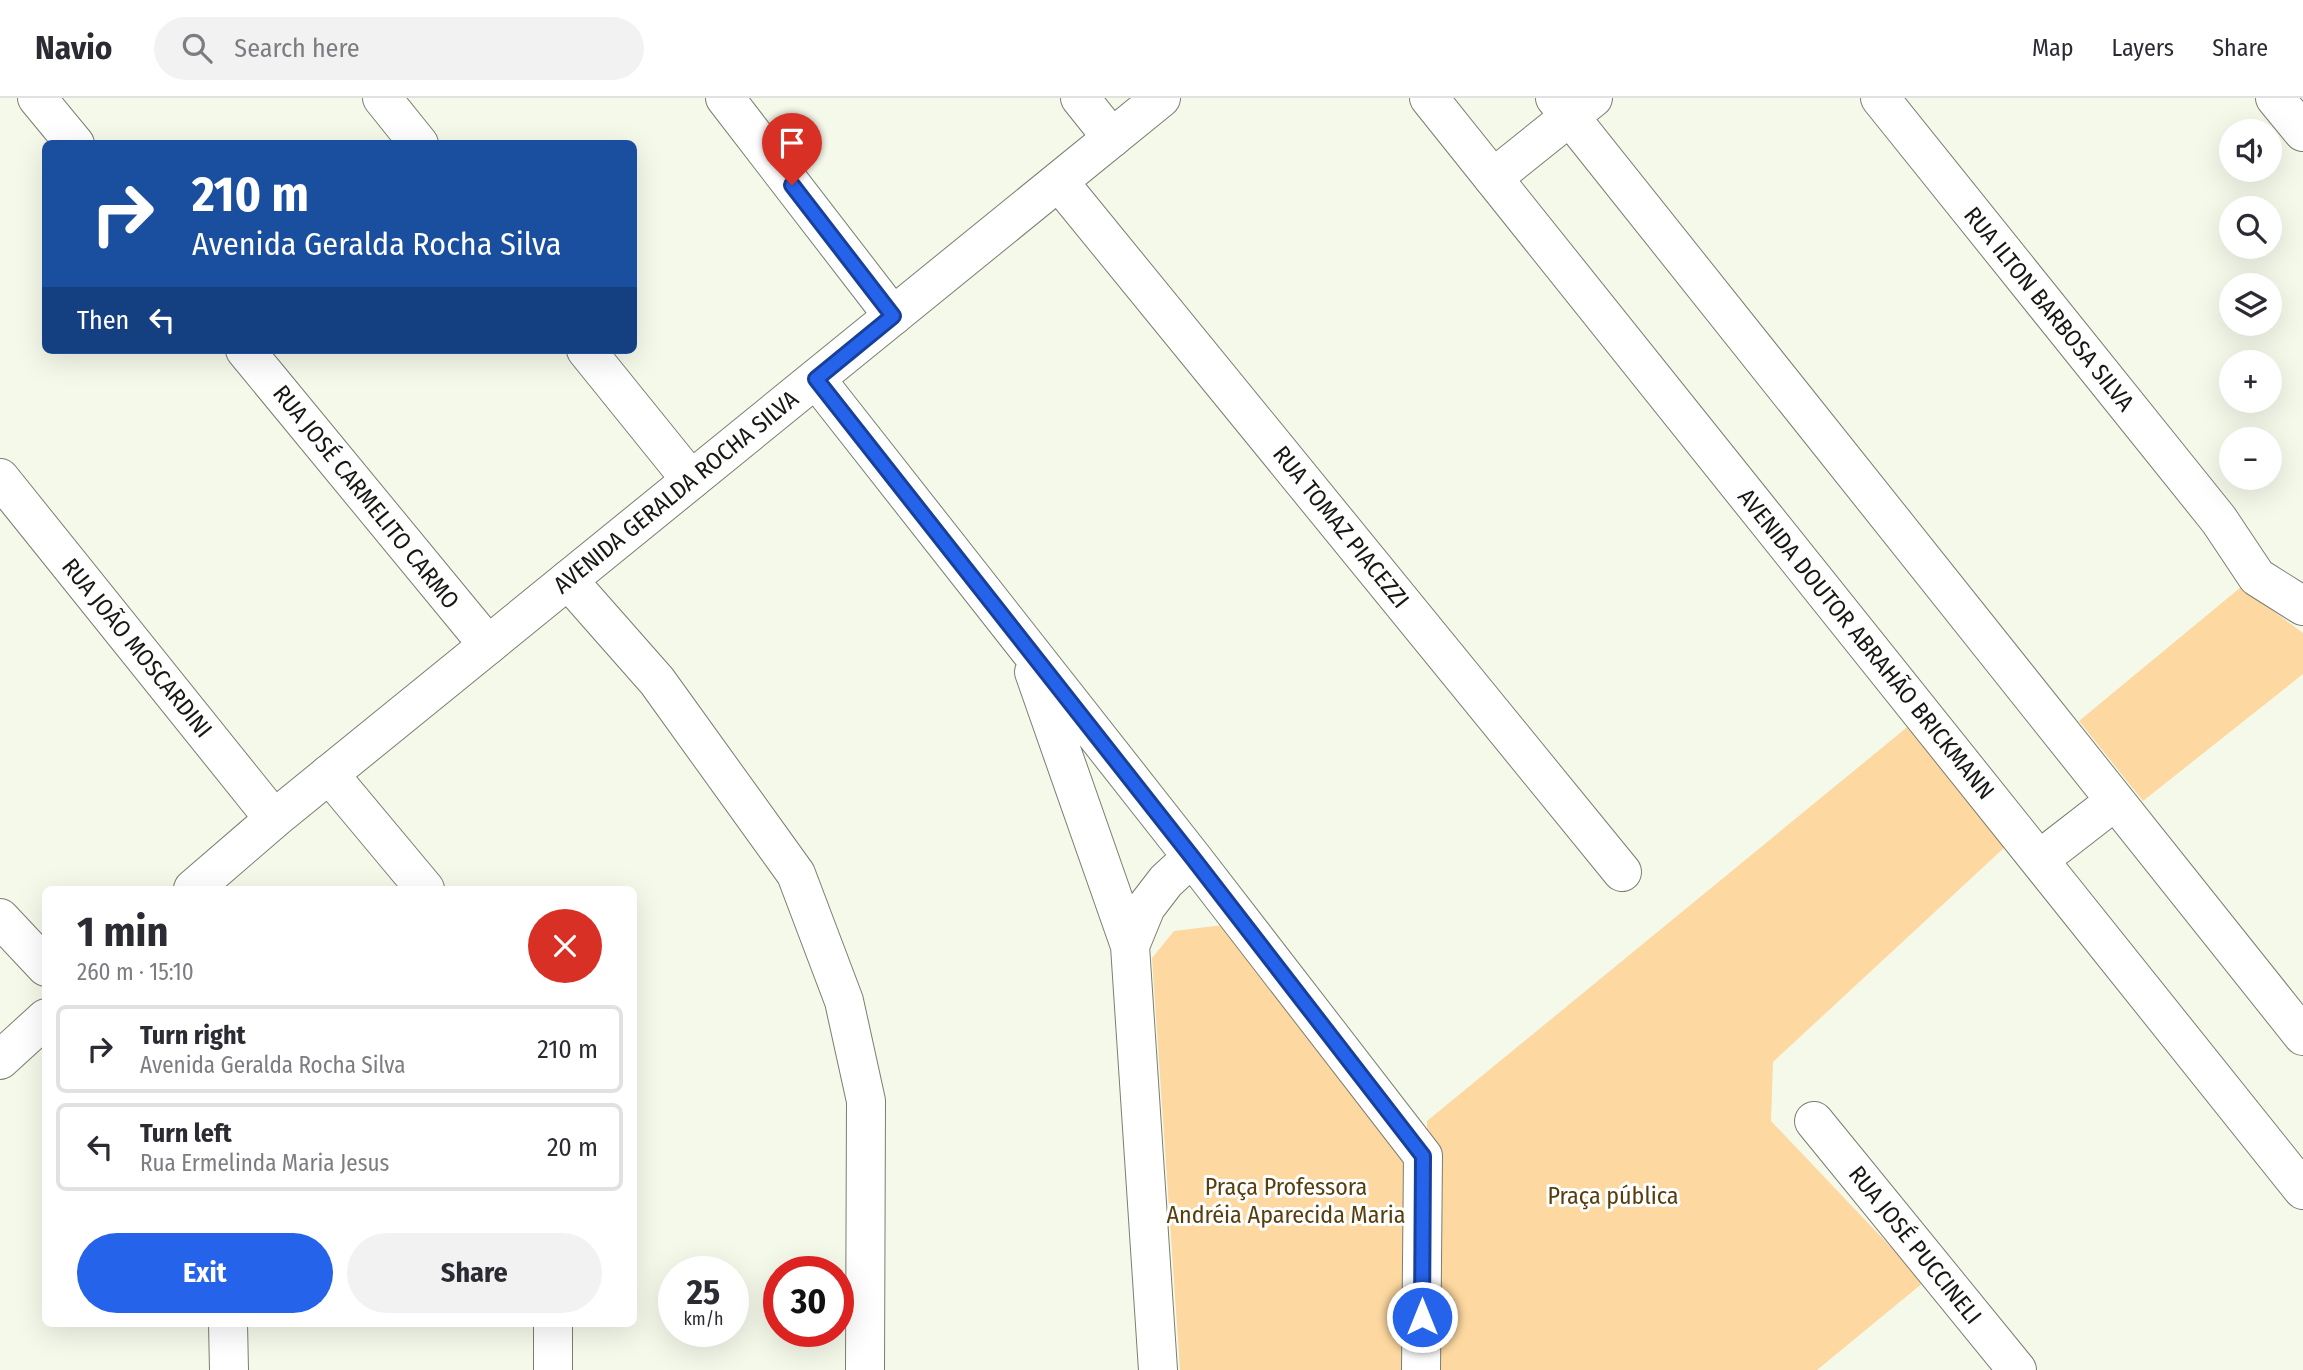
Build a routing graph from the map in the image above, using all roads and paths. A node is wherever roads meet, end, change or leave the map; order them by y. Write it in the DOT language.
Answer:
graph roads {
  1 [pos="37,98"];
  2 [pos="382,98"];
  3 [pos="725,98"];
  4 [pos="1080,98"];
  5 [pos="1161,98"];
  6 [pos="1429,98"];
  7 [pos="1880,98"];
  8 [pos="2275,98"];
  9 [pos="1573,104"];
  10 [pos="2303,132"];
  11 [pos="1112,138"];
  12 [pos="72,140"];
  13 [pos="416,140"];
  14 [pos="1493,178"];
  15 [pos="1059,181"];
  16 [pos="893,316"];
  17 [pos="248,354"];
  18 [pos="589,354"];
  19 [pos="816,379"];
  20 [pos="0,478"];
  21 [pos="691,480"];
  22 [pos="568,580"];
  23 [pos="2303,606"];
  24 [pos="1024,643"];
  25 [pos="488,645"];
  26 [pos="329,774"];
  27 [pos="2115,801"];
  28 [pos="274,819"];
  29 [pos="1192,857"];
  30 [pos="2039,860"];
  31 [pos="1622,872"];
  32 [pos="196,886"];
  33 [pos="422,886"];
  34 [pos="0,918"];
  35 [pos="1130,946"];
  36 [pos="42,963"];
  37 [pos="42,1022"];
  38 [pos="2303,1036"];
  39 [pos="0,1060"];
  40 [pos="1814,1121"];
  41 [pos="2303,1190"];
  42 [pos="228,1327"];
  43 [pos="553,1327"];
  44 [pos="229,1370"];
  45 [pos="553,1370"];
  46 [pos="865,1370"];
  47 [pos="1158,1370"];
  48 [pos="1421,1370"];
  49 [pos="2017,1370"];
  1 -- 12 [label="street"];
  2 -- 13 [label="street"];
  3 -- 16 [label="street"];
  4 -- 11 [label="street"];
  5 -- 11 [label="street, AVENIDA GERALDA ROCHA SILVA"];
  6 -- 14 [label="street, AVENIDA DOUTOR ABRAHÃO BRICKMANN"];
  7 -- 23 [label="street, RUA ILTON BARBOSA SILVA"];
  8 -- 10 [label="street"];
  9 -- 14 [label="street"];
  9 -- 27 [label="street"];
  11 -- 15 [label="street, AVENIDA GERALDA ROCHA SILVA"];
  14 -- 30 [label="street, AVENIDA DOUTOR ABRAHÃO BRICKMANN"];
  15 -- 16 [label="street, AVENIDA GERALDA ROCHA SILVA"];
  15 -- 31 [label="street, RUA TOMAZ PIACEZZI"];
  16 -- 19 [label="street, AVENIDA GERALDA ROCHA SILVA"];
  17 -- 25 [label="street, RUA JOSÉ CARMELITO CARMO"];
  18 -- 21 [label="street"];
  19 -- 21 [label="street, AVENIDA GERALDA ROCHA SILVA"];
  19 -- 24 [label="street"];
  20 -- 28 [label="street, RUA JOÃO MOSCARDINI"];
  21 -- 22 [label="street, AVENIDA GERALDA ROCHA SILVA"];
  22 -- 25 [label="street, AVENIDA GERALDA ROCHA SILVA"];
  22 -- 46 [label="street"];
  24 -- 29 [label="street"];
  24 -- 35 [label="street"];
  25 -- 26 [label="street, AVENIDA GERALDA ROCHA SILVA"];
  26 -- 28 [label="street, AVENIDA GERALDA ROCHA SILVA"];
  26 -- 33 [label="street"];
  27 -- 30 [label="street"];
  27 -- 38 [label="street"];
  28 -- 32 [label="street, AVENIDA GERALDA ROCHA SILVA"];
  29 -- 35 [label="street"];
  29 -- 48 [label="street"];
  30 -- 41 [label="street, AVENIDA DOUTOR ABRAHÃO BRICKMANN"];
  34 -- 36 [label="street"];
  35 -- 47 [label="street"];
  37 -- 39 [label="street"];
  40 -- 49 [label="street, RUA JOSÉ PUCCINELI"];
  42 -- 44 [label="street"];
  43 -- 45 [label="street"];
}
